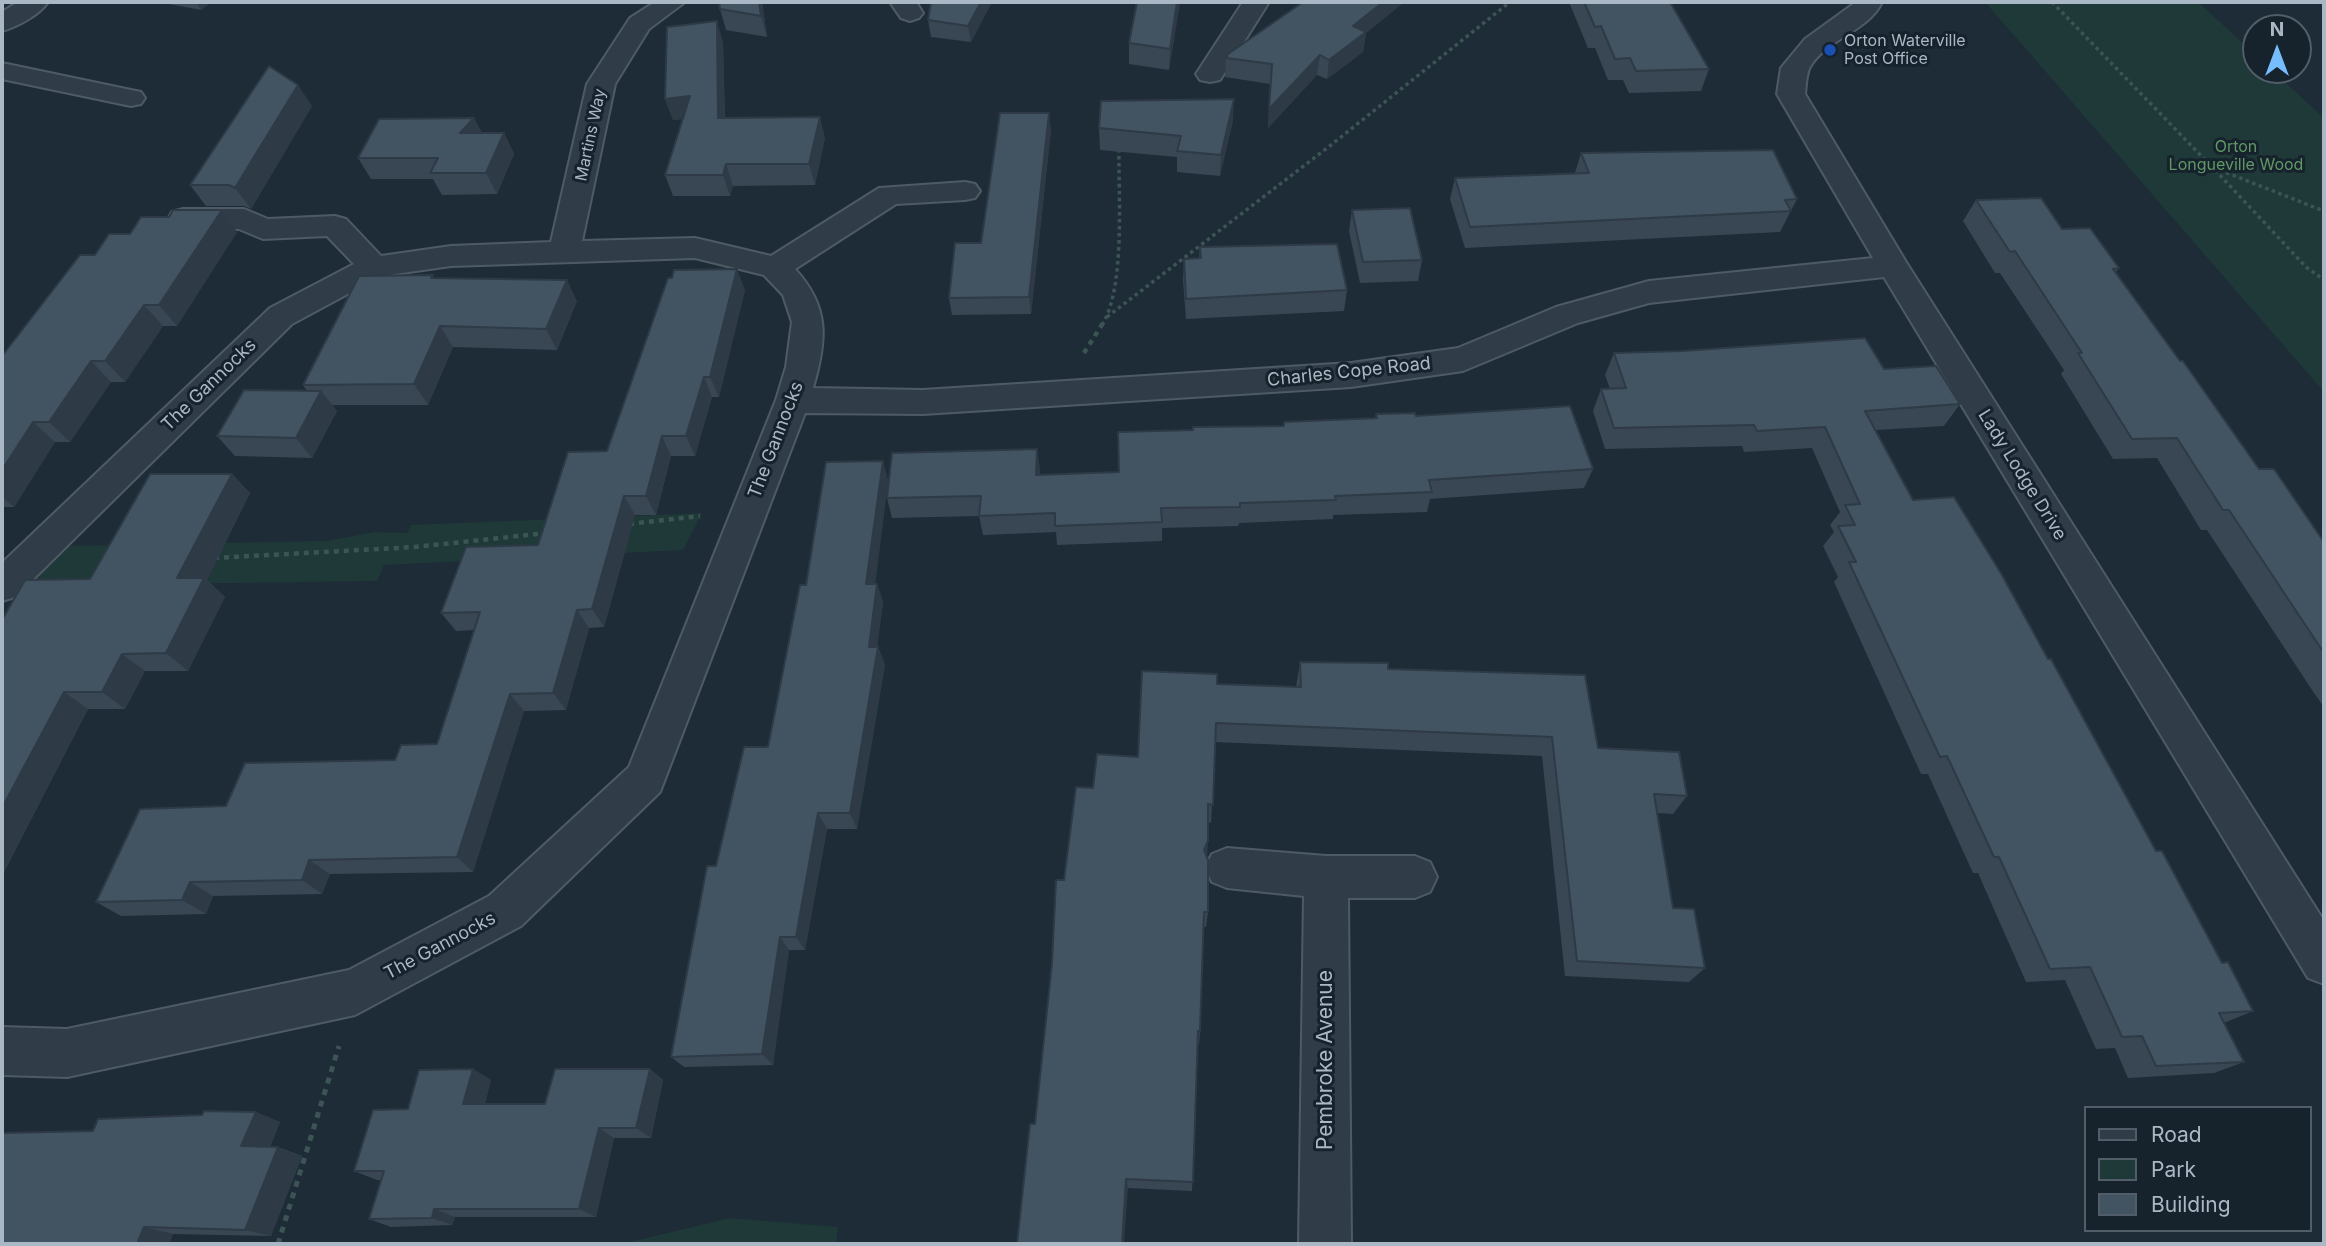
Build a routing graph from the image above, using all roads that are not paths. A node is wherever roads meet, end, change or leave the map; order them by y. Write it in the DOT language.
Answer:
graph roads {
  1 [pos="35,2"];
  2 [pos="672,2"];
  3 [pos="1256,2"];
  4 [pos="1870,2"];
  5 [pos="2,23"];
  6 [pos="2,71"];
  7 [pos="1210,74"];
  8 [pos="131,98"];
  9 [pos="965,191"];
  10 [pos="183,219"];
  11 [pos="564,252"];
  12 [pos="1892,266"];
  13 [pos="374,267"];
  14 [pos="775,267"];
  15 [pos="793,400"];
  16 [pos="2,586"];
  17 [pos="1227,868"];
  18 [pos="1326,877"];
  19 [pos="1415,877"];
  20 [pos="2324,962"];
  21 [pos="2,1051"];
  22 [pos="1325,1244"];
  1 -- 5 [label="street"];
  2 -- 11 [label="street, Martins Way"];
  3 -- 7 [label="street"];
  4 -- 12 [label="street, Lady Lodge Drive"];
  6 -- 8 [label="street"];
  9 -- 14 [label="street"];
  10 -- 13 [label="street"];
  11 -- 13 [label="street, The Gannocks"];
  11 -- 14 [label="street, The Gannocks"];
  12 -- 15 [label="street, Charles Cope Road"];
  12 -- 20 [label="street, Lady Lodge Drive"];
  13 -- 16 [label="street, The Gannocks"];
  14 -- 15 [label="street, The Gannocks"];
  15 -- 21 [label="street, The Gannocks"];
  17 -- 18 [label="street"];
  18 -- 19 [label="street"];
  18 -- 22 [label="street, Pembroke Avenue"];
}
